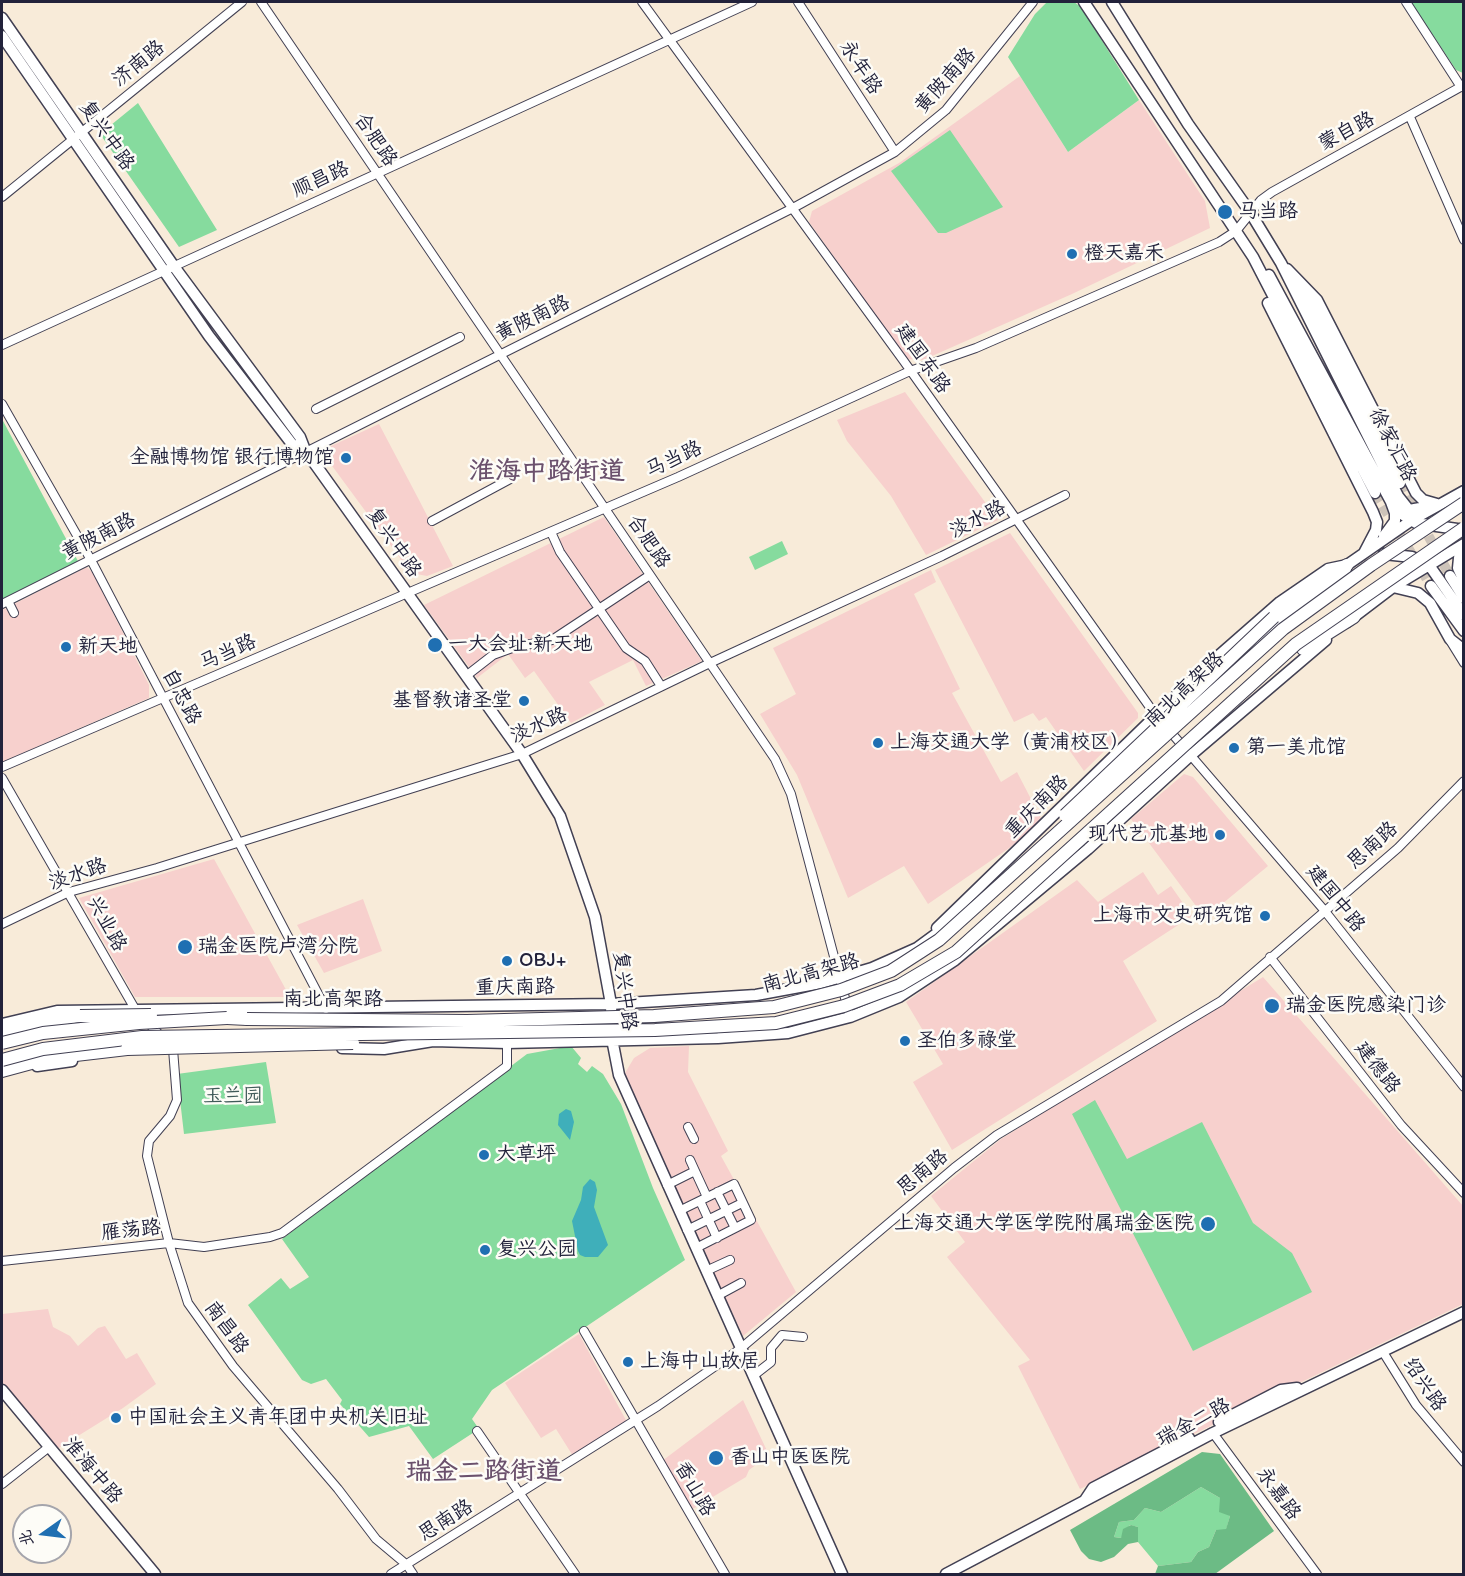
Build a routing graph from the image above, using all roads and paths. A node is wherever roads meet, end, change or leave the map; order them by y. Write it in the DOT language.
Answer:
graph roads {
  1 [pos="242,2"];
  2 [pos="261,2"];
  3 [pos="642,2"];
  4 [pos="753,2"];
  5 [pos="798,2"];
  6 [pos="1033,2"];
  7 [pos="1084,2"];
  8 [pos="1112,2"];
  9 [pos="1406,2"];
  10 [pos="2,18"];
  11 [pos="2,36"];
  12 [pos="669,39"];
  13 [pos="1462,86"];
  14 [pos="1410,117"];
  15 [pos="78,136"];
  16 [pos="895,152"];
  17 [pos="377,172"];
  18 [pos="2,197"];
  19 [pos="793,208"];
  20 [pos="1250,212"];
  21 [pos="1236,231"];
  22 [pos="1464,240"];
  23 [pos="1253,257"];
  24 [pos="1281,263"];
  25 [pos="168,267"];
  26 [pos="460,337"];
  27 [pos="2,345"];
  28 [pos="500,354"];
  29 [pos="910,371"];
  30 [pos="2,404"];
  31 [pos="316,409"];
  32 [pos="305,450"];
  33 [pos="512,478"];
  34 [pos="1400,483"];
  35 [pos="1464,491"];
  36 [pos="1375,493"];
  37 [pos="1065,495"];
  38 [pos="1391,502"];
  39 [pos="1464,503"];
  40 [pos="1440,504"];
  41 [pos="605,509"];
  42 [pos="1015,520"];
  43 [pos="1412,520"];
  44 [pos="432,521"];
  45 [pos="1464,529"];
  46 [pos="551,532"];
  47 [pos="1464,544"];
  48 [pos="1464,550"];
  49 [pos="1362,556"];
  50 [pos="91,560"];
  51 [pos="1347,565"];
  52 [pos="1429,565"];
  53 [pos="650,575"];
  54 [pos="1450,576"];
  55 [pos="1464,581"];
  56 [pos="1431,586"];
  57 [pos="1393,587"];
  58 [pos="407,593"];
  59 [pos="1464,598"];
  60 [pos="4,602"];
  61 [pos="598,608"];
  62 [pos="14,613"];
  63 [pos="1464,615"];
  64 [pos="1354,617"];
  65 [pos="1464,631"];
  66 [pos="1450,639"];
  67 [pos="1464,650"];
  68 [pos="710,663"];
  69 [pos="1464,663"];
  70 [pos="466,676"];
  71 [pos="661,686"];
  72 [pos="163,699"];
  73 [pos="1156,717"];
  74 [pos="1165,725"];
  75 [pos="1174,736"];
  76 [pos="1188,751"];
  77 [pos="522,754"];
  78 [pos="2,767"];
  79 [pos="2,778"];
  80 [pos="1464,781"];
  81 [pos="237,841"];
  82 [pos="1062,857"];
  83 [pos="1014,872"];
  84 [pos="69,892"];
  85 [pos="1324,910"];
  86 [pos="2,924"];
  87 [pos="1270,957"];
  88 [pos="890,961"];
  89 [pos="840,978"];
  90 [pos="611,1004"];
  91 [pos="135,1009"];
  92 [pos="326,1009"];
  93 [pos="850,1017"];
  94 [pos="227,1018"];
  95 [pos="2,1024"];
  96 [pos="2,1032"];
  97 [pos="433,1038"];
  98 [pos="355,1039"];
  99 [pos="612,1039"];
  100 [pos="165,1040"];
  101 [pos="2,1042"];
  102 [pos="507,1043"];
  103 [pos="370,1048"];
  104 [pos="173,1049"];
  105 [pos="2,1062"];
  106 [pos="2,1071"];
  107 [pos="2,1077"];
  108 [pos="1464,1087"];
  109 [pos="688,1127"];
  110 [pos="694,1139"];
  111 [pos="690,1160"];
  112 [pos="695,1171"];
  113 [pos="667,1185"];
  114 [pos="717,1192"];
  115 [pos="1464,1194"];
  116 [pos="703,1199"];
  117 [pos="742,1203"];
  118 [pos="726,1210"];
  119 [pos="679,1211"];
  120 [pos="708,1219"];
  121 [pos="735,1228"];
  122 [pos="687,1230"];
  123 [pos="717,1238"];
  124 [pos="169,1243"];
  125 [pos="696,1248"];
  126 [pos="730,1260"];
  127 [pos="2,1261"];
  128 [pos="706,1271"];
  129 [pos="741,1283"];
  130 [pos="717,1296"];
  131 [pos="1464,1312"];
  132 [pos="770,1320"];
  133 [pos="584,1331"];
  134 [pos="782,1335"];
  135 [pos="803,1337"];
  136 [pos="740,1349"];
  137 [pos="1383,1352"];
  138 [pos="753,1376"];
  139 [pos="1303,1388"];
  140 [pos="2,1390"];
  141 [pos="635,1421"];
  142 [pos="477,1431"];
  143 [pos="1213,1433"];
  144 [pos="49,1447"];
  145 [pos="1464,1462"];
  146 [pos="2,1484"];
  147 [pos="521,1494"];
  148 [pos="1083,1503"];
  149 [pos="407,1565"];
  150 [pos="155,1575"];
  151 [pos="391,1575"];
  152 [pos="413,1575"];
  153 [pos="575,1575"];
  154 [pos="725,1575"];
  155 [pos="842,1575"];
  156 [pos="946,1575"];
  157 [pos="1317,1575"];
  1 -- 15 [label="street, 济南路"];
  2 -- 17 [label="street, 合肥路"];
  3 -- 12 [label="street, 建国东路"];
  4 -- 12 [label="street, 顺昌路"];
  5 -- 16 [label="street, 永年路"];
  6 -- 16 [label="street, 黄陂南路"];
  7 -- 21 [label="main road, 徐家汇路"];
  8 -- 20 [label="main road, 徐家汇路"];
  9 -- 13 [label="street"];
  10 -- 15 [label="main road, 复兴中路"];
  11 -- 15 [label="main road, 复兴中路"];
  12 -- 17 [label="street, 顺昌路"];
  12 -- 19 [label="street, 建国东路"];
  13 -- 14 [label="street, 蒙自路"];
  14 -- 20 [label="street, 蒙自路"];
  14 -- 22 [label="street"];
  15 -- 18 [label="street, 济南路"];
  15 -- 25 [label="main road, 复兴中路"];
  16 -- 19 [label="street, 黄陂南路"];
  17 -- 25 [label="street, 顺昌路"];
  17 -- 28 [label="street, 合肥路"];
  19 -- 28 [label="street, 黄陂南路"];
  19 -- 29 [label="street, 建国东路"];
  20 -- 21 [label="street, 马当路"];
  20 -- 24 [label="main road, 徐家汇路"];
  21 -- 23 [label="main road, 徐家汇路"];
  21 -- 29 [label="street, 马当路"];
  23 -- 36 [label="main road, 徐家汇路"];
  23 -- 38 [label="main road, 徐家汇路"];
  23 -- 49 [label="main road"];
  24 -- 34 [label="main road"];
  24 -- 40 [label="main road, 徐家汇路"];
  24 -- 40 [label="main road, 徐家汇路"];
  25 -- 27 [label="street, 顺昌路"];
  25 -- 32 [label="main road, 复兴中路"];
  26 -- 31 [label="street"];
  28 -- 32 [label="street, 黄陂南路"];
  28 -- 41 [label="street, 合肥路"];
  29 -- 41 [label="street, 马当路"];
  29 -- 42 [label="street, 建国东路"];
  30 -- 50 [label="street, 自忠路"];
  32 -- 50 [label="street, 黄陂南路"];
  32 -- 58 [label="main road, 复兴中路"];
  33 -- 44 [label="street"];
  35 -- 40 [label="main road, 重庆南路"];
  37 -- 42 [label="street, 淡水路"];
  38 -- 43 [label="main road"];
  38 -- 49 [label="main road, 徐家汇路"];
  39 -- 83 [label="highway, 南北高架路, bridge"];
  40 -- 43 [label="main road, 重庆南路"];
  41 -- 46 [label="street, 马当路"];
  41 -- 53 [label="street, 合肥路"];
  42 -- 68 [label="street, 淡水路"];
  42 -- 73 [label="street, 建国东路"];
  43 -- 45 [label="main road"];
  43 -- 49 [label="main road, 重庆南路"];
  45 -- 82 [label="highway, 南北高架路, bridge"];
  46 -- 58 [label="street, 马当路"];
  46 -- 61 [label="street"];
  47 -- 52 [label="main road"];
  48 -- 55 [label="main road"];
  49 -- 51 [label="main road, 重庆南路"];
  49 -- 52 [label="main road"];
  50 -- 60 [label="street, 黄陂南路"];
  50 -- 72 [label="street, 自忠路"];
  51 -- 73 [label="main road, 重庆南路"];
  51 -- 74 [label="main road, 重庆南路"];
  51 -- 83 [label="highway, bridge"];
  52 -- 57 [label="main road"];
  52 -- 63 [label="main road"];
  53 -- 61 [label="street"];
  53 -- 68 [label="street, 合肥路"];
  54 -- 59 [label="main road"];
  56 -- 65 [label="main road"];
  57 -- 64 [label="main road"];
  57 -- 66 [label="main road"];
  58 -- 70 [label="main road, 复兴中路"];
  58 -- 72 [label="street, 马当路"];
  60 -- 62 [label="street"];
  61 -- 70 [label="street"];
  61 -- 71 [label="street"];
  64 -- 76 [label="main road"];
  64 -- 82 [label="highway, bridge"];
  66 -- 67 [label="main road"];
  66 -- 69 [label="street"];
  68 -- 71 [label="street, 淡水路"];
  68 -- 89 [label="street, 合肥路"];
  70 -- 77 [label="main road, 复兴中路"];
  71 -- 77 [label="street, 淡水路"];
  72 -- 78 [label="street, 马当路"];
  72 -- 81 [label="street, 自忠路"];
  73 -- 74 [label="street, 建国东路"];
  73 -- 88 [label="main road, 重庆南路"];
  74 -- 75 [label="street, 建国东路"];
  74 -- 88 [label="main road, 重庆南路"];
  75 -- 76 [label="street, 建国中路"];
  76 -- 85 [label="street, 建国中路"];
  76 -- 93 [label="main road"];
  77 -- 81 [label="street, 淡水路"];
  77 -- 90 [label="main road, 复兴中路"];
  79 -- 84 [label="street, 兴业路"];
  80 -- 85 [label="street, 思南路"];
  81 -- 84 [label="street, 淡水路"];
  81 -- 92 [label="street, 自忠路"];
  82 -- 97 [label="highway, 南北高架路, bridge"];
  83 -- 94 [label="highway, 南北高架路, bridge"];
  84 -- 86 [label="street, 淡水路"];
  84 -- 91 [label="street, 兴业路"];
  85 -- 87 [label="street, 思南路"];
  85 -- 108 [label="street, 建国中路"];
  87 -- 115 [label="street, 建德路"];
  87 -- 132 [label="street, 思南路"];
  88 -- 89 [label="main road, 重庆南路"];
  89 -- 90 [label="main road, 重庆南路"];
  89 -- 93 [label="street, 合肥路"];
  90 -- 92 [label="main road, 重庆南路"];
  90 -- 99 [label="main road, 复兴中路"];
  91 -- 92 [label="main road, 重庆南路"];
  91 -- 95 [label="main road, 重庆南路"];
  91 -- 100 [label="street, 兴业路"];
  91 -- 101 [label="main road, 重庆南路"];
  93 -- 99 [label="main road"];
  94 -- 96 [label="highway, bridge"];
  94 -- 101 [label="highway, 南北高架路, bridge"];
  97 -- 98 [label="main road"];
  97 -- 102 [label="main road"];
  97 -- 103 [label="main road"];
  97 -- 105 [label="highway, 南北高架路, bridge"];
  97 -- 106 [label="highway, bridge"];
  98 -- 100 [label="main road"];
  98 -- 103 [label="main road"];
  99 -- 102 [label="main road"];
  99 -- 113 [label="main road, 复兴中路"];
  100 -- 104 [label="street, 兴业路"];
  100 -- 105 [label="main road"];
  102 -- 124 [label="street, 雁荡路"];
  103 -- 104 [label="main road"];
  104 -- 107 [label="main road"];
  104 -- 124 [label="street, 南昌路"];
  109 -- 110 [label="street"];
  111 -- 112 [label="street"];
  112 -- 113 [label="street"];
  112 -- 116 [label="street"];
  113 -- 119 [label="main road, 复兴中路"];
  114 -- 116 [label="street"];
  114 -- 117 [label="street"];
  114 -- 118 [label="street"];
  116 -- 119 [label="street"];
  116 -- 120 [label="street"];
  117 -- 118 [label="street"];
  117 -- 121 [label="street"];
  118 -- 120 [label="street"];
  118 -- 121 [label="street"];
  119 -- 122 [label="main road, 复兴中路"];
  120 -- 122 [label="street"];
  120 -- 123 [label="street"];
  121 -- 123 [label="street"];
  122 -- 125 [label="main road, 复兴中路"];
  123 -- 125 [label="street"];
  124 -- 127 [label="street, 雁荡路"];
  124 -- 149 [label="street, 南昌路"];
  125 -- 128 [label="main road, 复兴中路"];
  126 -- 128 [label="street"];
  128 -- 130 [label="main road, 复兴中路"];
  129 -- 130 [label="street"];
  130 -- 136 [label="main road, 复兴中路"];
  131 -- 137 [label="main road, 瑞金二路"];
  132 -- 134 [label="street"];
  132 -- 136 [label="street, 思南路"];
  133 -- 141 [label="street, 香山路"];
  134 -- 135 [label="street"];
  134 -- 138 [label="street"];
  136 -- 138 [label="main road, 复兴中路"];
  136 -- 141 [label="street, 思南路"];
  137 -- 139 [label="main road, 瑞金二路"];
  137 -- 145 [label="street, 绍兴路"];
  138 -- 155 [label="main road, 复兴中路"];
  139 -- 143 [label="main road, 瑞金二路"];
  139 -- 148 [label="main road"];
  140 -- 144 [label="main road, 淮海中路"];
  141 -- 147 [label="street, 思南路"];
  141 -- 154 [label="street, 香山路"];
  142 -- 147 [label="street"];
  143 -- 148 [label="main road, 瑞金二路"];
  143 -- 157 [label="street, 永嘉路"];
  144 -- 146 [label="street"];
  144 -- 150 [label="main road, 淮海中路"];
  147 -- 149 [label="street, 思南路"];
  147 -- 153 [label="street"];
  148 -- 156 [label="main road, 瑞金二路"];
  149 -- 151 [label="street, 思南路"];
  149 -- 152 [label="street, 南昌路"];
}
